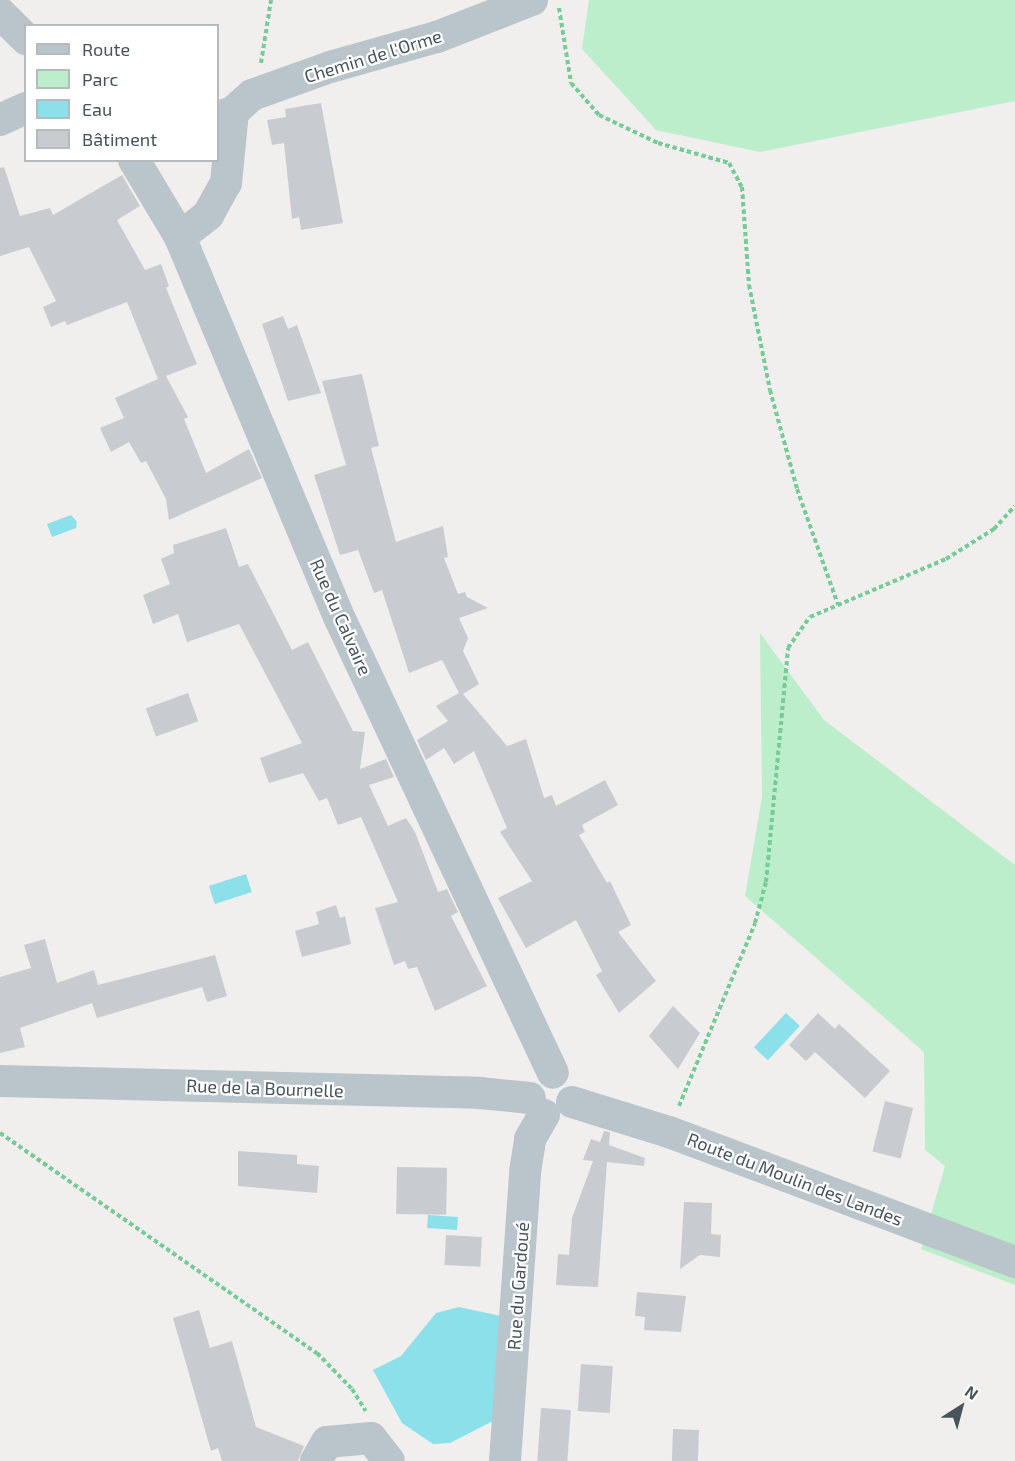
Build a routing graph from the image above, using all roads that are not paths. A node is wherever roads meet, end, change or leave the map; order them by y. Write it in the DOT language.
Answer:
graph roads {
  1 [pos="532,0"];
  2 [pos="0,13"];
  3 [pos="24,37"];
  4 [pos="234,108"];
  5 [pos="24,109"];
  6 [pos="0,120"];
  7 [pos="135,162"];
  8 [pos="180,237"];
  9 [pos="553,1073"];
  10 [pos="0,1080"];
  11 [pos="572,1102"];
  12 [pos="537,1107"];
  13 [pos="1015,1262"];
  14 [pos="380,1450"];
  15 [pos="316,1461"];
  16 [pos="505,1461"];
  1 -- 4 [label="street, Chemin de l'Orme"];
  2 -- 3 [label="street"];
  4 -- 8 [label="street"];
  5 -- 6 [label="street"];
  7 -- 8 [label="street, Rue du Calvaire"];
  8 -- 9 [label="street, Rue du Calvaire"];
  9 -- 11 [label="street"];
  9 -- 12 [label="street"];
  10 -- 12 [label="street, Rue de la Bournelle"];
  11 -- 12 [label="street"];
  11 -- 13 [label="street, Route du Moulin des Landes"];
  12 -- 16 [label="street, Rue du Gardoué"];
  14 -- 15 [label="street"];
}
